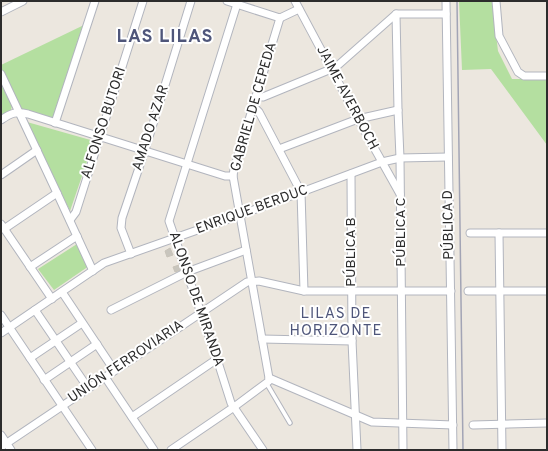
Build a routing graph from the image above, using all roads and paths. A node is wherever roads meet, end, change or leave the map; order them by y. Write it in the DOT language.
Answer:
graph roads {
  1 [pos="23,1"];
  2 [pos="95,1"];
  3 [pos="143,1"];
  4 [pos="191,1"];
  5 [pos="295,1"];
  6 [pos="446,1"];
  7 [pos="496,1"];
  8 [pos="232,2"];
  9 [pos="299,9"];
  10 [pos="1,12"];
  11 [pos="396,14"];
  12 [pos="446,14"];
  13 [pos="280,18"];
  14 [pos="332,69"];
  15 [pos="1,74"];
  16 [pos="547,76"];
  17 [pos="256,96"];
  18 [pos="253,106"];
  19 [pos="398,110"];
  20 [pos="20,112"];
  21 [pos="358,119"];
  22 [pos="1,120"];
  23 [pos="55,122"];
  24 [pos="100,137"];
  25 [pos="279,149"];
  26 [pos="37,150"];
  27 [pos="145,150"];
  28 [pos="448,157"];
  29 [pos="400,158"];
  30 [pos="382,162"];
  31 [pos="186,164"];
  32 [pos="351,174"];
  33 [pos="1,175"];
  34 [pos="233,176"];
  35 [pos="300,192"];
  36 [pos="58,193"];
  37 [pos="401,194"];
  38 [pos="240,215"];
  39 [pos="70,220"];
  40 [pos="3,226"];
  41 [pos="470,233"];
  42 [pos="499,233"];
  43 [pos="547,233"];
  44 [pos="77,236"];
  45 [pos="174,238"];
  46 [pos="246,250"];
  47 [pos="131,254"];
  48 [pos="30,267"];
  49 [pos="92,271"];
  50 [pos="187,272"];
  51 [pos="252,281"];
  52 [pos="304,291"];
  53 [pos="351,291"];
  54 [pos="401,291"];
  55 [pos="451,291"];
  56 [pos="468,291"];
  57 [pos="500,291"];
  58 [pos="547,291"];
  59 [pos="62,292"];
  60 [pos="52,299"];
  61 [pos="35,310"];
  62 [pos="110,310"];
  63 [pos="201,312"];
  64 [pos="1,315"];
  65 [pos="82,323"];
  66 [pos="9,327"];
  67 [pos="1,333"];
  68 [pos="262,339"];
  69 [pos="56,341"];
  70 [pos="352,341"];
  71 [pos="97,344"];
  72 [pos="30,358"];
  73 [pos="217,359"];
  74 [pos="70,362"];
  75 [pos="114,370"];
  76 [pos="105,377"];
  77 [pos="44,380"];
  78 [pos="268,381"];
  79 [pos="88,388"];
  80 [pos="62,406"];
  81 [pos="234,407"];
  82 [pos="355,415"];
  83 [pos="132,417"];
  84 [pos="290,423"];
  85 [pos="547,423"];
  86 [pos="402,424"];
  87 [pos="502,424"];
  88 [pos="453,425"];
  89 [pos="473,425"];
  90 [pos="1,435"];
  91 [pos="4,445"];
  92 [pos="179,448"];
  93 [pos="11,450"];
  94 [pos="92,450"];
  95 [pos="154,450"];
  96 [pos="171,450"];
  97 [pos="263,450"];
  98 [pos="357,450"];
  99 [pos="402,450"];
  100 [pos="453,450"];
  101 [pos="502,450"];
  1 -- 10 [label="street"];
  2 -- 23 [label="street"];
  3 -- 24 [label="street, ALFONSO BUTORI"];
  4 -- 27 [label="street, AMADO AZAR"];
  5 -- 9 [label="street, JAIME AVERBOCH"];
  6 -- 12 [label="street, PÚBLICA D"];
  7 -- 16 [label="street"];
  8 -- 13 [label="street"];
  8 -- 31 [label="street, ALONSO DE MIRANDA"];
  9 -- 13 [label="street"];
  9 -- 14 [label="street, JAIME AVERBOCH"];
  11 -- 12 [label="street"];
  11 -- 14 [label="street"];
  11 -- 19 [label="street, PÚBLICA C"];
  12 -- 28 [label="street, PÚBLICA D"];
  13 -- 17 [label="street, GABRIEL DE CEPEDA"];
  14 -- 17 [label="street"];
  14 -- 21 [label="street, JAIME AVERBOCH"];
  15 -- 20 [label="street"];
  17 -- 18 [label="street, GABRIEL DE CEPEDA"];
  18 -- 25 [label="street"];
  18 -- 34 [label="street, GABRIEL DE CEPEDA"];
  19 -- 21 [label="street"];
  19 -- 29 [label="street, PÚBLICA C"];
  20 -- 22 [label="street"];
  20 -- 23 [label="street"];
  20 -- 26 [label="street"];
  21 -- 25 [label="street"];
  21 -- 30 [label="street, JAIME AVERBOCH"];
  23 -- 24 [label="street"];
  24 -- 27 [label="street"];
  24 -- 39 [label="street, ALFONSO BUTORI"];
  25 -- 35 [label="street"];
  26 -- 33 [label="street"];
  26 -- 36 [label="street"];
  27 -- 31 [label="street"];
  27 -- 47 [label="street, AMADO AZAR"];
  28 -- 29 [label="street, ENRIQUE BERDUC"];
  28 -- 55 [label="street, PÚBLICA D"];
  29 -- 30 [label="street, ENRIQUE BERDUC"];
  29 -- 37 [label="street, PÚBLICA C"];
  30 -- 32 [label="street, ENRIQUE BERDUC"];
  30 -- 37 [label="street, JAIME AVERBOCH"];
  31 -- 34 [label="street"];
  31 -- 45 [label="street, ALONSO DE MIRANDA"];
  32 -- 35 [label="street, ENRIQUE BERDUC"];
  32 -- 53 [label="street, PÚBLICA B"];
  34 -- 38 [label="street, GABRIEL DE CEPEDA"];
  35 -- 38 [label="street, ENRIQUE BERDUC"];
  35 -- 52 [label="street"];
  36 -- 39 [label="street"];
  36 -- 40 [label="street"];
  37 -- 54 [label="street, PÚBLICA C"];
  38 -- 45 [label="street, ENRIQUE BERDUC"];
  38 -- 46 [label="street, GABRIEL DE CEPEDA"];
  39 -- 44 [label="street"];
  40 -- 48 [label="street"];
  41 -- 42 [label="street"];
  42 -- 43 [label="street"];
  42 -- 57 [label="street"];
  44 -- 48 [label="street"];
  44 -- 49 [label="street"];
  45 -- 47 [label="street, ENRIQUE BERDUC"];
  45 -- 50 [label="street, ALONSO DE MIRANDA"];
  46 -- 50 [label="street"];
  46 -- 51 [label="street, GABRIEL DE CEPEDA"];
  47 -- 49 [label="street, ENRIQUE BERDUC"];
  48 -- 60 [label="street"];
  49 -- 59 [label="street, ENRIQUE BERDUC"];
  50 -- 62 [label="street"];
  50 -- 63 [label="street, ALONSO DE MIRANDA"];
  51 -- 52 [label="street"];
  51 -- 63 [label="street, UNIÓN FERROVIARIA"];
  51 -- 68 [label="street, GABRIEL DE CEPEDA"];
  52 -- 53 [label="street"];
  53 -- 54 [label="street"];
  53 -- 70 [label="street, PÚBLICA B"];
  54 -- 55 [label="street"];
  54 -- 86 [label="street, PÚBLICA C"];
  55 -- 88 [label="street, PÚBLICA D"];
  56 -- 57 [label="street"];
  57 -- 58 [label="street"];
  57 -- 87 [label="street"];
  59 -- 60 [label="street, ENRIQUE BERDUC"];
  59 -- 65 [label="street"];
  60 -- 61 [label="street, ENRIQUE BERDUC"];
  61 -- 66 [label="street, ENRIQUE BERDUC"];
  61 -- 69 [label="street"];
  63 -- 73 [label="street, ALONSO DE MIRANDA"];
  63 -- 75 [label="street, UNIÓN FERROVIARIA"];
  64 -- 66 [label="street"];
  65 -- 69 [label="street"];
  65 -- 71 [label="street"];
  66 -- 67 [label="street, ENRIQUE BERDUC"];
  66 -- 72 [label="street"];
  68 -- 70 [label="street"];
  68 -- 78 [label="street, GABRIEL DE CEPEDA"];
  69 -- 72 [label="street"];
  69 -- 74 [label="street"];
  70 -- 82 [label="street, PÚBLICA B"];
  71 -- 74 [label="street"];
  71 -- 75 [label="street"];
  72 -- 77 [label="street"];
  73 -- 81 [label="street, ALONSO DE MIRANDA"];
  73 -- 83 [label="street"];
  74 -- 77 [label="street"];
  74 -- 79 [label="street"];
  75 -- 76 [label="street, UNIÓN FERROVIARIA"];
  76 -- 79 [label="street, UNIÓN FERROVIARIA"];
  76 -- 83 [label="street"];
  77 -- 80 [label="street"];
  78 -- 81 [label="street"];
  78 -- 82 [label="street"];
  78 -- 84 [label="lane"];
  79 -- 80 [label="street, UNIÓN FERROVIARIA"];
  80 -- 91 [label="street, UNIÓN FERROVIARIA"];
  80 -- 94 [label="street"];
  81 -- 92 [label="street"];
  81 -- 97 [label="street, ALONSO DE MIRANDA"];
  82 -- 86 [label="street"];
  82 -- 98 [label="street, PÚBLICA B"];
  83 -- 95 [label="street"];
  85 -- 87 [label="street"];
  86 -- 88 [label="street"];
  86 -- 99 [label="street, PÚBLICA C"];
  87 -- 89 [label="street"];
  87 -- 101 [label="street"];
  88 -- 100 [label="street, PÚBLICA D"];
  90 -- 91 [label="street"];
  91 -- 93 [label="street"];
  92 -- 96 [label="street"];
}
